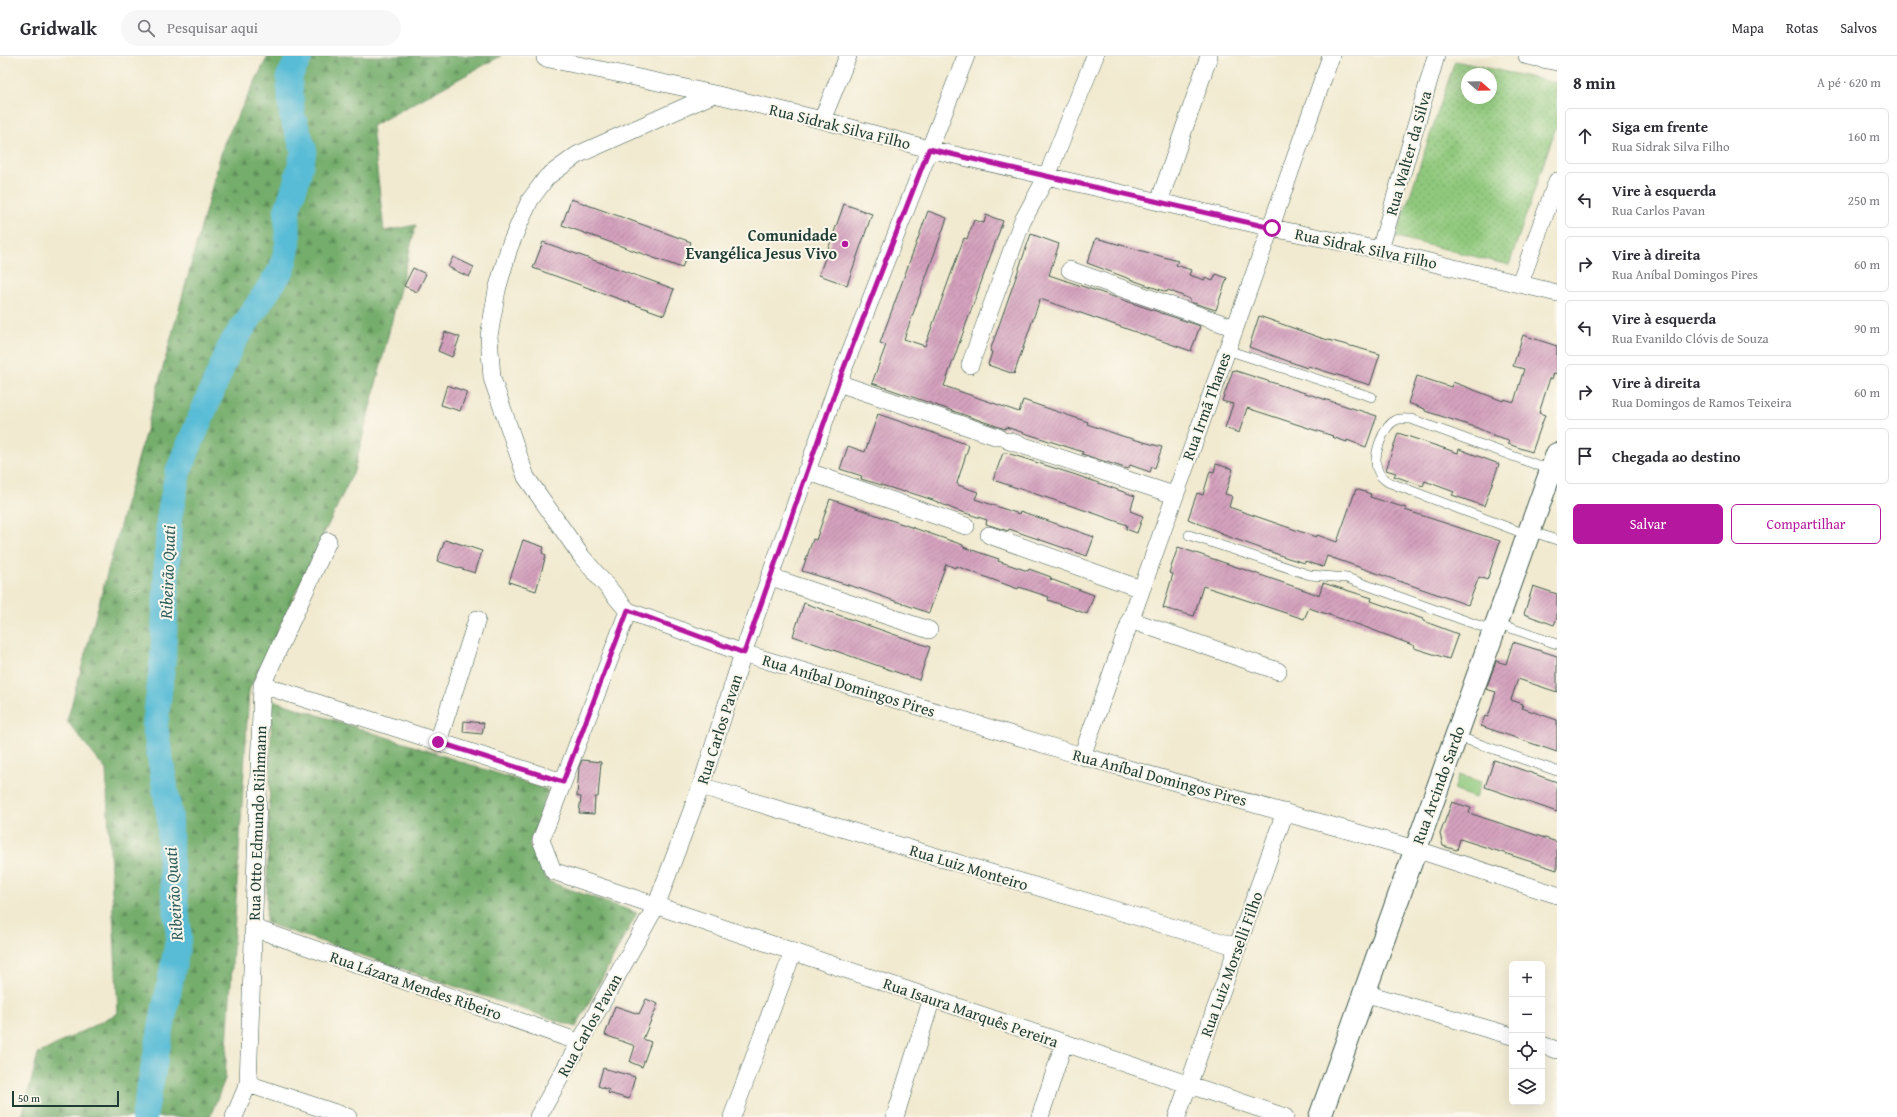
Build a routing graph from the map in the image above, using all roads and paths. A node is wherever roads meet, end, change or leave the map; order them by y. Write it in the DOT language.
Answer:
graph roads {
  1 [pos="848,56"];
  2 [pos="966,56"];
  3 [pos="1096,56"];
  4 [pos="1210,56"];
  5 [pos="1331,56"];
  6 [pos="1436,56"];
  7 [pos="1526,56"];
  8 [pos="545,57"];
  9 [pos="1557,62"];
  10 [pos="714,94"];
  11 [pos="822,120"];
  12 [pos="929,149"];
  13 [pos="1047,176"];
  14 [pos="1557,181"];
  15 [pos="1159,202"];
  16 [pos="1272,228"];
  17 [pos="1380,250"];
  18 [pos="1070,270"];
  19 [pos="1520,283"];
  20 [pos="1557,293"];
  21 [pos="1235,328"];
  22 [pos="1227,350"];
  23 [pos="970,366"];
  24 [pos="838,383"];
  25 [pos="1372,397"];
  26 [pos="1554,462"];
  27 [pos="806,471"];
  28 [pos="1174,495"];
  29 [pos="966,526"];
  30 [pos="1529,533"];
  31 [pos="989,535"];
  32 [pos="1189,535"];
  33 [pos="1557,540"];
  34 [pos="328,542"];
  35 [pos="771,577"];
  36 [pos="1140,589"];
  37 [pos="628,610"];
  38 [pos="477,619"];
  39 [pos="1130,620"];
  40 [pos="1495,627"];
  41 [pos="929,630"];
  42 [pos="1557,644"];
  43 [pos="744,653"];
  44 [pos="1278,671"];
  45 [pos="262,685"];
  46 [pos="1456,736"];
  47 [pos="438,742"];
  48 [pos="1082,756"];
  49 [pos="1557,771"];
  50 [pos="563,782"];
  51 [pos="701,786"];
  52 [pos="1285,812"];
  53 [pos="1415,849"];
  54 [pos="1557,895"];
  55 [pos="656,906"];
  56 [pos="254,928"];
  57 [pos="1238,947"];
  58 [pos="793,952"];
  59 [pos="1364,992"];
  60 [pos="932,998"];
  61 [pos="1509,1035"];
  62 [pos="579,1042"];
  63 [pos="1064,1043"];
  64 [pos="1545,1046"];
  65 [pos="1557,1050"];
  66 [pos="248,1084"];
  67 [pos="1188,1084"];
  68 [pos="234,1117"];
  69 [pos="348,1117"];
  70 [pos="538,1117"];
  71 [pos="732,1117"];
  72 [pos="895,1117"];
  73 [pos="1040,1117"];
  74 [pos="1177,1117"];
  75 [pos="1285,1117"];
  76 [pos="1320,1117"];
  1 -- 11 [label="street"];
  2 -- 12 [label="street, Rua Carlos Pavan"];
  3 -- 13 [label="street"];
  4 -- 15 [label="street"];
  5 -- 16 [label="street, Rua Irmã Thanes"];
  6 -- 17 [label="street, Rua Walter da Silva"];
  7 -- 9 [label="street"];
  8 -- 10 [label="street, Rua Sidrak Silva Filho"];
  10 -- 11 [label="street, Rua Sidrak Silva Filho"];
  10 -- 37 [label="street, Rua Aníbal Domingos Pires"];
  11 -- 12 [label="street, Rua Sidrak Silva Filho"];
  12 -- 13 [label="street, Rua Sidrak Silva Filho"];
  12 -- 24 [label="street, Rua Carlos Pavan"];
  13 -- 15 [label="street, Rua Sidrak Silva Filho"];
  13 -- 23 [label="street"];
  14 -- 19 [label="street"];
  15 -- 16 [label="street, Rua Sidrak Silva Filho"];
  16 -- 17 [label="street, Rua Sidrak Silva Filho"];
  16 -- 21 [label="street, Rua Irmã Thanes"];
  17 -- 19 [label="street, Rua Sidrak Silva Filho"];
  18 -- 21 [label="street"];
  19 -- 20 [label="street, Rua Sidrak Silva Filho"];
  21 -- 22 [label="street, Rua Irmã Thanes"];
  22 -- 25 [label="lane"];
  22 -- 28 [label="street, Rua Irmã Thanes"];
  24 -- 27 [label="street, Rua Carlos Pavan"];
  24 -- 28 [label="street"];
  26 -- 30 [label="street, Rua Arcindo Sardo"];
  26 -- 30 [label="lane"];
  27 -- 29 [label="street"];
  27 -- 35 [label="street, Rua Carlos Pavan"];
  28 -- 36 [label="street, Rua Irmã Thanes"];
  30 -- 33 [label="lane"];
  30 -- 40 [label="street, Rua Arcindo Sardo"];
  31 -- 36 [label="street"];
  32 -- 40 [label="lane"];
  34 -- 45 [label="street, Rua Otto Edmundo Riihmann"];
  35 -- 41 [label="street"];
  35 -- 43 [label="street, Rua Carlos Pavan"];
  36 -- 39 [label="street, Rua Irmã Thanes"];
  37 -- 43 [label="street, Rua Aníbal Domingos Pires"];
  37 -- 50 [label="street"];
  38 -- 47 [label="street"];
  39 -- 44 [label="street"];
  39 -- 48 [label="street, Rua Irmã Thanes"];
  40 -- 42 [label="lane"];
  40 -- 46 [label="street, Rua Arcindo Sardo"];
  43 -- 48 [label="street, Rua Aníbal Domingos Pires"];
  43 -- 51 [label="street, Rua Carlos Pavan"];
  45 -- 47 [label="street"];
  45 -- 56 [label="street, Rua Otto Edmundo Riihmann"];
  46 -- 49 [label="lane"];
  46 -- 53 [label="street, Rua Arcindo Sardo"];
  47 -- 50 [label="street"];
  48 -- 52 [label="street, Rua Aníbal Domingos Pires"];
  50 -- 55 [label="street, Rua Isaura Marquês Pereira"];
  51 -- 55 [label="street, Rua Carlos Pavan"];
  51 -- 57 [label="street, Rua Luiz Monteiro"];
  52 -- 53 [label="street, Rua Aníbal Domingos Pires"];
  52 -- 57 [label="street, Rua Luiz Morselli Filho"];
  53 -- 54 [label="street, Rua Aníbal Domingos Pires"];
  53 -- 59 [label="street, Rua Arcindo Sardo"];
  55 -- 58 [label="street, Rua Isaura Marquês Pereira"];
  55 -- 62 [label="street, Rua Carlos Pavan"];
  56 -- 62 [label="street, Rua Lázara Mendes Ribeiro"];
  56 -- 66 [label="street, Rua Otto Edmundo Riihmann"];
  57 -- 67 [label="street, Rua Luiz Morselli Filho"];
  58 -- 60 [label="street, Rua Isaura Marquês Pereira"];
  58 -- 71 [label="street"];
  59 -- 61 [label="street"];
  59 -- 76 [label="street, Rua Arcindo Sardo"];
  60 -- 63 [label="street, Rua Isaura Marquês Pereira"];
  60 -- 72 [label="street"];
  62 -- 70 [label="street, Rua Carlos Pavan"];
  63 -- 67 [label="street, Rua Isaura Marquês Pereira"];
  63 -- 73 [label="street"];
  64 -- 65 [label="street"];
  66 -- 68 [label="street, Rua Otto Edmundo Riihmann"];
  66 -- 69 [label="street"];
  67 -- 74 [label="street, Rua Luiz Morselli Filho"];
  67 -- 75 [label="street, Rua Isaura Marquês Pereira"];
}
